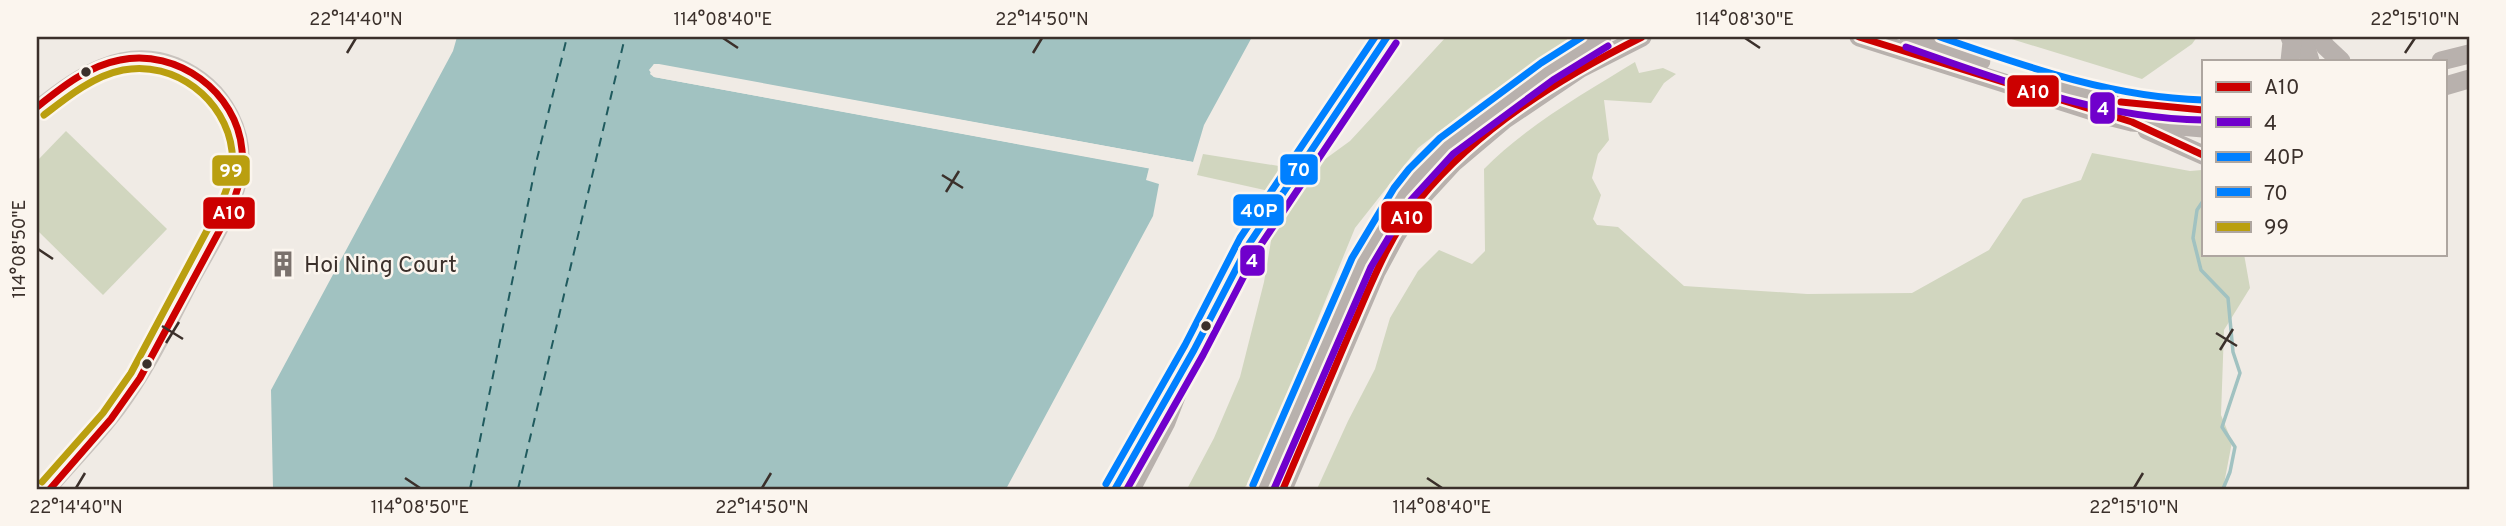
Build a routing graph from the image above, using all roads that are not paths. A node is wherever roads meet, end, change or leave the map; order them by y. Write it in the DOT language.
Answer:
graph roads {
  1 [pos="1387,37"];
  2 [pos="1602,37"];
  3 [pos="1642,37"];
  4 [pos="1859,37"];
  5 [pos="1909,37"];
  6 [pos="2290,37"];
  7 [pos="2303,37"];
  8 [pos="2321,37"];
  9 [pos="2469,54"];
  10 [pos="2290,60"];
  11 [pos="2310,60"];
  12 [pos="2340,60"];
  13 [pos="2445,60"];
  14 [pos="2469,79"];
  15 [pos="2446,86"];
  16 [pos="37,107"];
  17 [pos="2202,110"];
  18 [pos="2132,122"];
  19 [pos="2202,128"];
  20 [pos="2202,155"];
  21 [pos="1194,350"];
  22 [pos="1135,482"];
  23 [pos="50,489"];
  24 [pos="1115,489"];
  25 [pos="1263,489"];
  26 [pos="1283,489"];
  1 -- 21 [label="street"];
  2 -- 25 [label="main road"];
  3 -- 26 [label="main road"];
  4 -- 18 [label="main road"];
  5 -- 17 [label="main road"];
  6 -- 10 [label="main road"];
  7 -- 11 [label="main road"];
  8 -- 12 [label="main road"];
  9 -- 13 [label="main road"];
  14 -- 15 [label="main road"];
  16 -- 23 [label="street"];
  18 -- 19 [label="main road"];
  18 -- 20 [label="main road"];
  21 -- 22 [label="main road"];
  21 -- 24 [label="street"];
}
